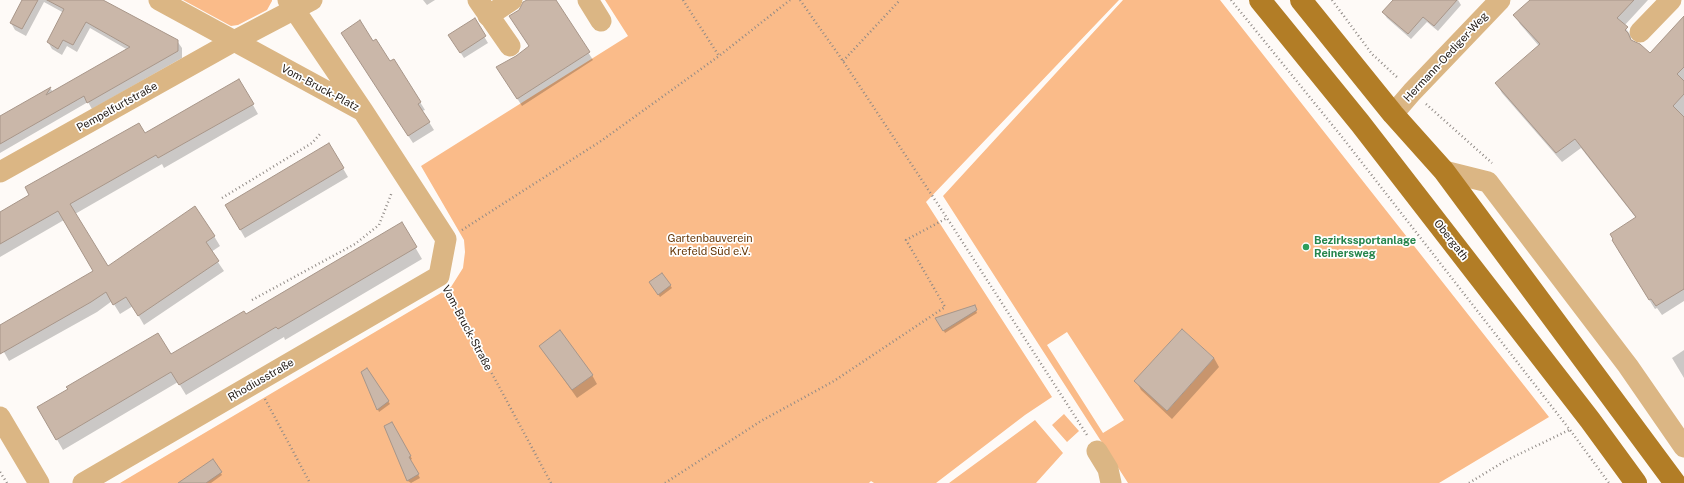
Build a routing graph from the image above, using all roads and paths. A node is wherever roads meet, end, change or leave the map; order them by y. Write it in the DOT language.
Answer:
graph roads {
  1 [pos="159,0"];
  2 [pos="512,0"];
  3 [pos="588,0"];
  4 [pos="683,0"];
  5 [pos="790,0"];
  6 [pos="800,0"];
  7 [pos="900,0"];
  8 [pos="1231,0"];
  9 [pos="1260,0"];
  10 [pos="1301,0"];
  11 [pos="1500,0"];
  12 [pos="1671,0"];
  13 [pos="298,3"];
  14 [pos="483,8"];
  15 [pos="601,20"];
  16 [pos="1640,32"];
  17 [pos="234,41"];
  18 [pos="510,46"];
  19 [pos="719,56"];
  20 [pos="843,61"];
  21 [pos="363,111"];
  22 [pos="1393,114"];
  23 [pos="322,133"];
  24 [pos="401,170"];
  25 [pos="1444,171"];
  26 [pos="0,172"];
  27 [pos="222,198"];
  28 [pos="947,218"];
  29 [pos="446,239"];
  30 [pos="439,276"];
  31 [pos="252,300"];
  32 [pos="257,382"];
  33 [pos="0,417"];
  34 [pos="1590,420"];
  35 [pos="1570,430"];
  36 [pos="1684,447"];
  37 [pos="1097,451"];
  38 [pos="0,472"];
  39 [pos="6,483"];
  40 [pos="39,483"];
  41 [pos="83,483"];
  42 [pos="310,483"];
  43 [pos="551,483"];
  44 [pos="665,483"];
  45 [pos="1112,483"];
  46 [pos="1469,483"];
  47 [pos="1609,483"];
  48 [pos="1636,483"];
  49 [pos="1675,483"];
  1 -- 17 [label="street, Vom-Bruck-Platz"];
  2 -- 14 [label="street"];
  3 -- 15 [label="street"];
  4 -- 19 [label="path"];
  5 -- 19 [label="path"];
  6 -- 20 [label="path"];
  7 -- 20 [label="path"];
  8 -- 35 [label="path"];
  9 -- 34 [label="main road, Obergath"];
  10 -- 22 [label="main road"];
  11 -- 22 [label="street, Hermann-Oediger-Weg"];
  12 -- 16 [label="street"];
  13 -- 17 [label="street, Vom-Bruck-Platz"];
  13 -- 21 [label="street, Vom-Bruck-Platz"];
  14 -- 18 [label="street"];
  17 -- 21 [label="street, Vom-Bruck-Platz"];
  17 -- 26 [label="street, Pempelfurtstraße"];
  19 -- 29 [label="path"];
  20 -- 28 [label="path"];
  21 -- 24 [label="street"];
  22 -- 25 [label="main road"];
  23 -- 27 [label="path"];
  24 -- 29 [label="street"];
  24 -- 31 [label="path"];
  25 -- 36 [label="street"];
  25 -- 49 [label="main road"];
  28 -- 37 [label="path"];
  28 -- 44 [label="path"];
  29 -- 30 [label="street, Vom-Bruck-Straße"];
  30 -- 32 [label="street, Rhodiusstraße"];
  30 -- 43 [label="path, Vom-Bruck-Straße"];
  32 -- 41 [label="street, Rhodiusstraße"];
  32 -- 42 [label="path"];
  33 -- 40 [label="street"];
  34 -- 35 [label="path"];
  34 -- 48 [label="main road, Obergath"];
  35 -- 46 [label="path"];
  35 -- 47 [label="path"];
  37 -- 45 [label="street"];
  38 -- 39 [label="path"];
}
